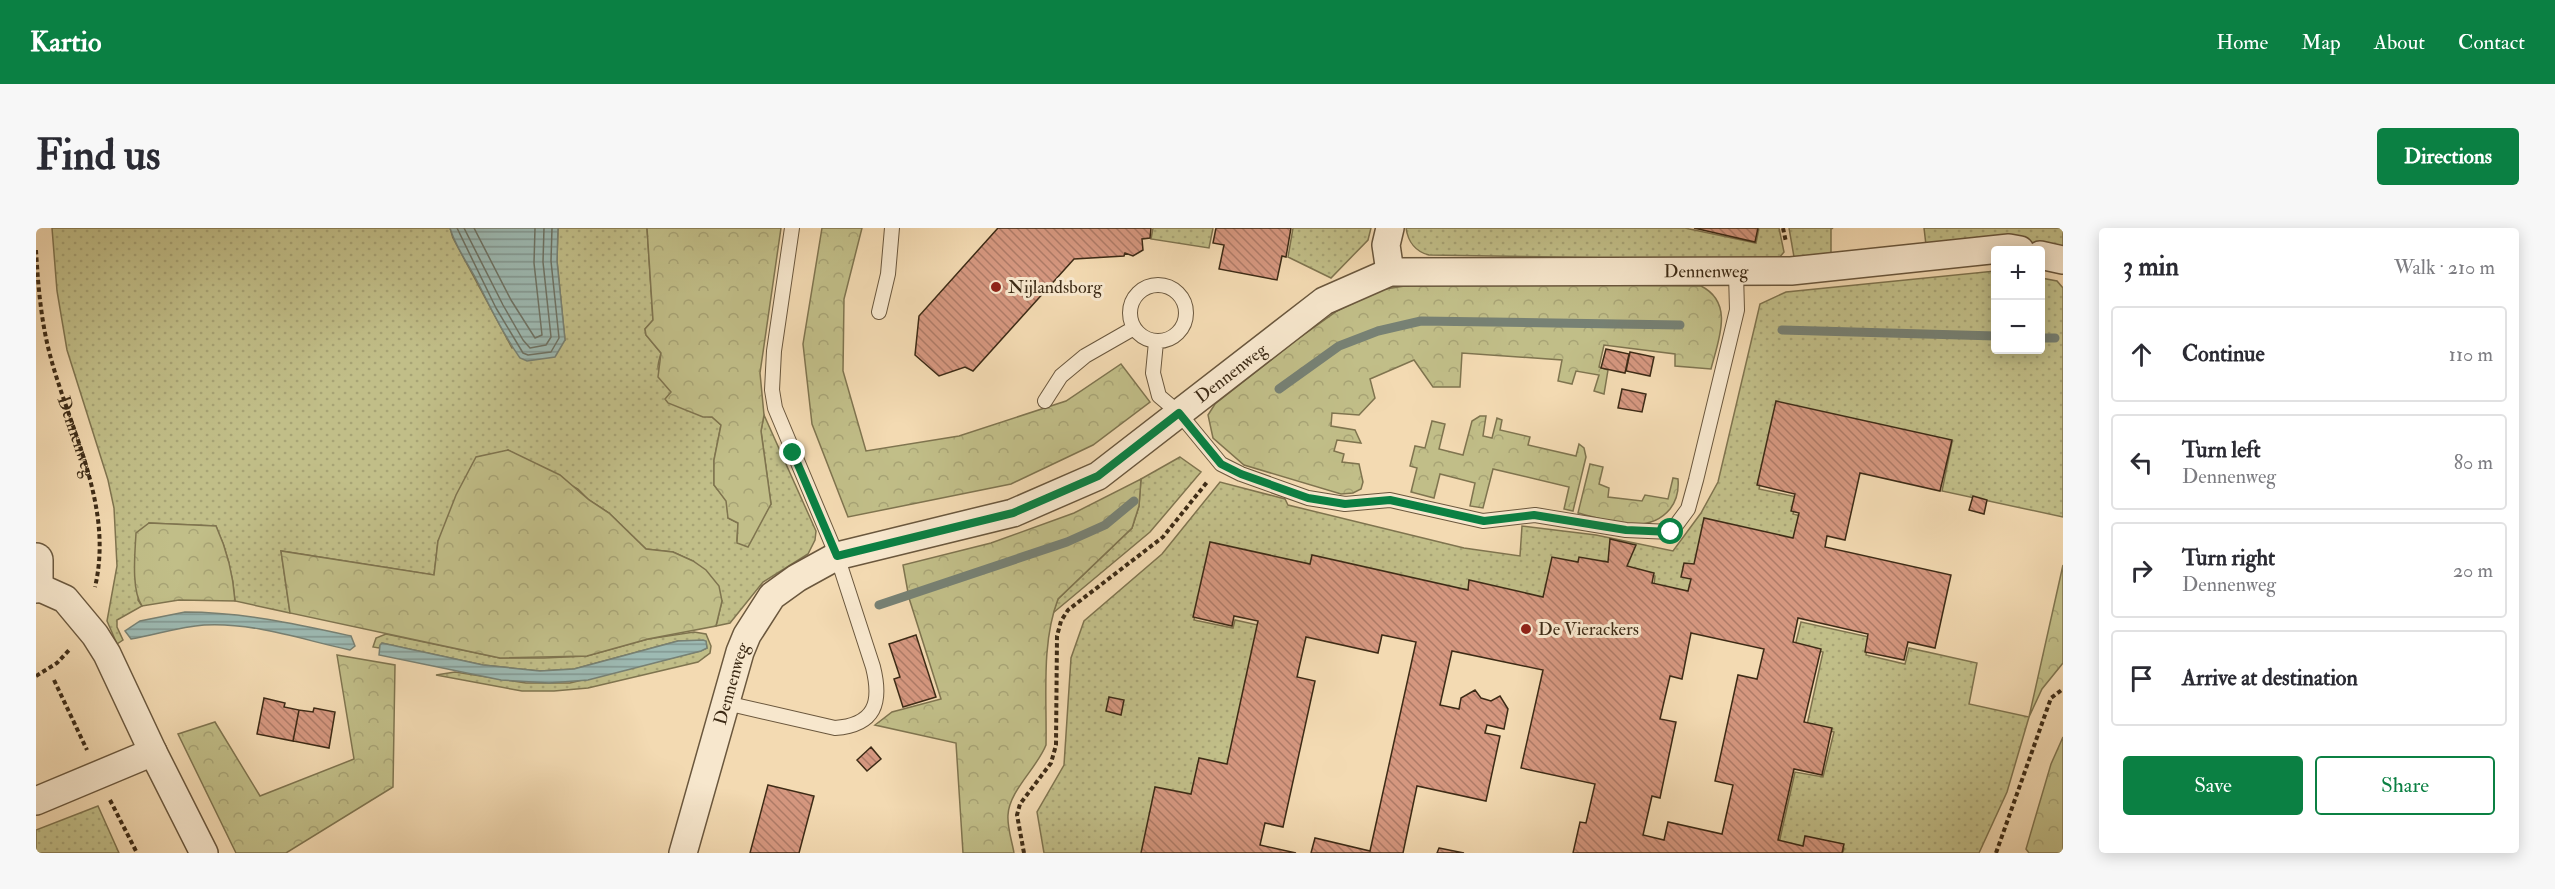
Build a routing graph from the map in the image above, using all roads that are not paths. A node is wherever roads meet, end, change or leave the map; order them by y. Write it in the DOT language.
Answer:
graph roads {
  1 [pos="792,228"];
  2 [pos="892,228"];
  3 [pos="1390,228"];
  4 [pos="1991,250"];
  5 [pos="2045,256"];
  6 [pos="2063,260"];
  7 [pos="1390,272"];
  8 [pos="1736,273"];
  9 [pos="879,312"];
  10 [pos="1134,328"];
  11 [pos="1156,342"];
  12 [pos="1044,401"];
  13 [pos="1179,413"];
  14 [pos="837,556"];
  15 [pos="36,560"];
  16 [pos="36,586"];
  17 [pos="726,703"];
  18 [pos="153,752"];
  19 [pos="36,801"];
  20 [pos="204,853"];
  21 [pos="683,853"];
  1 -- 14 [label="lane"];
  2 -- 9 [label="lane"];
  3 -- 7 [label="street"];
  4 -- 8 [label="street, Dennenweg"];
  5 -- 6 [label="street"];
  7 -- 8 [label="street, Dennenweg"];
  7 -- 13 [label="street, Dennenweg"];
  8 -- 13 [label="lane"];
  10 -- 11 [label="lane"];
  10 -- 11 [label="lane"];
  10 -- 12 [label="lane"];
  11 -- 13 [label="lane"];
  13 -- 14 [label="street, Dennenweg"];
  14 -- 17 [label="street, Dennenweg"];
  14 -- 17 [label="lane"];
  15 -- 16 [label="street"];
  16 -- 18 [label="street"];
  17 -- 21 [label="street, Dennenweg"];
  18 -- 19 [label="street"];
  18 -- 20 [label="street"];
}
